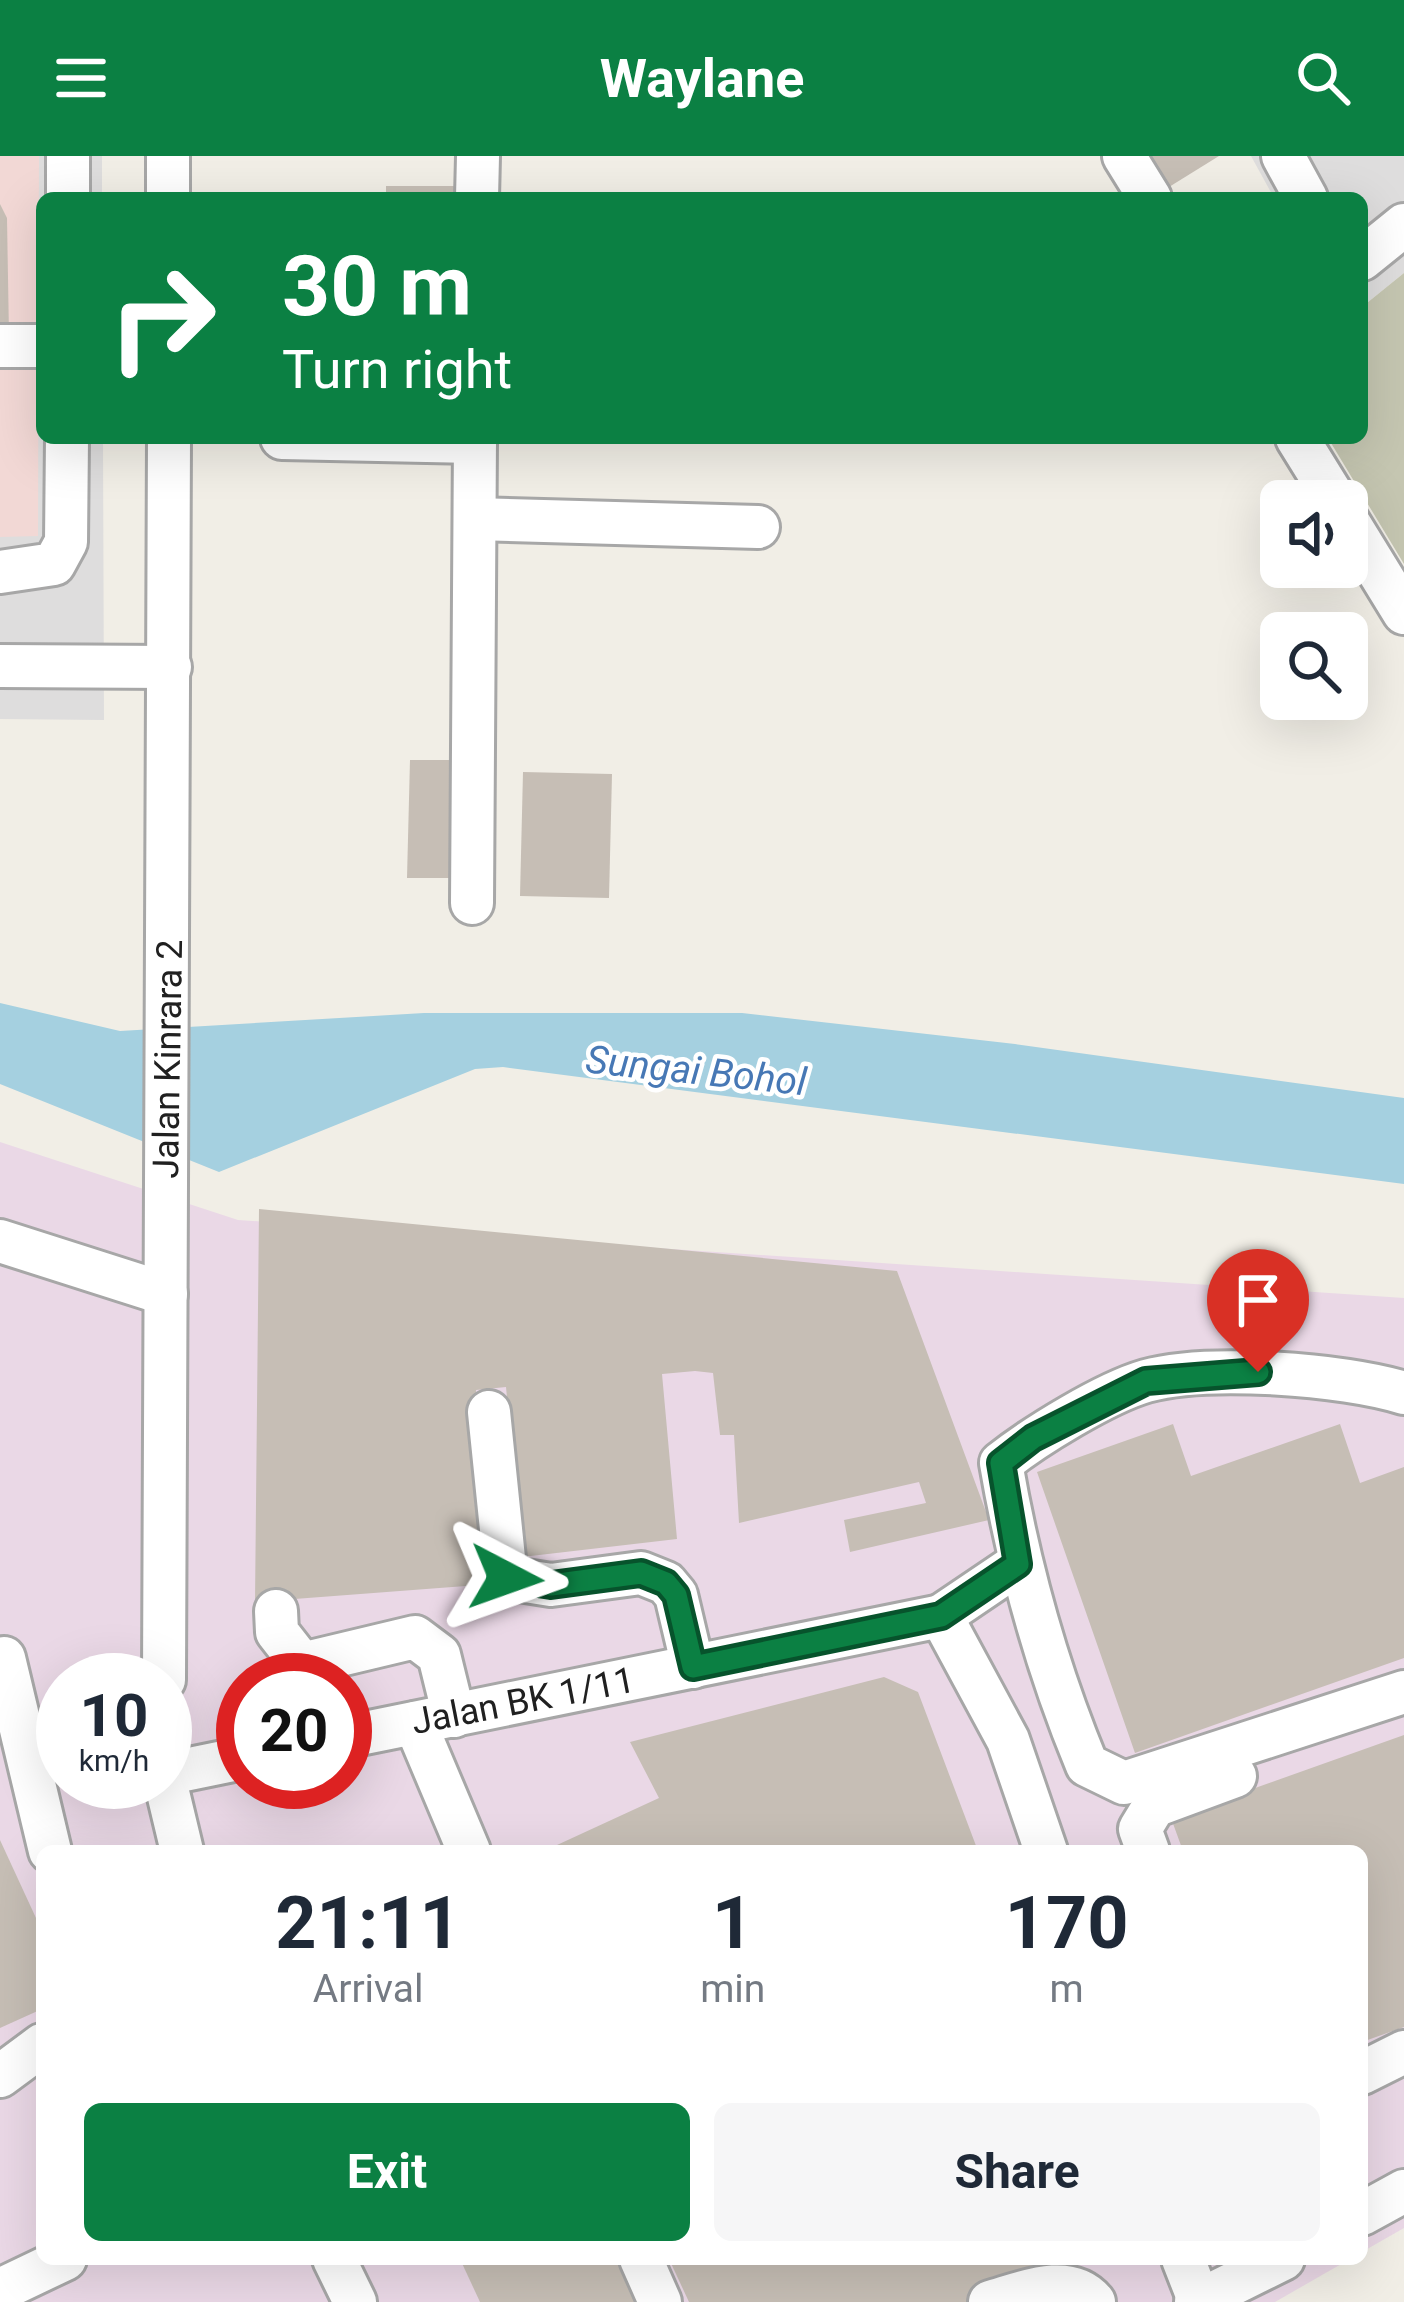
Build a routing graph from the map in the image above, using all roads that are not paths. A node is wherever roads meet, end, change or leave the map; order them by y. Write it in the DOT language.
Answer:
graph roads {
  1 [pos="68,156"];
  2 [pos="168,156"];
  3 [pos="478,156"];
  4 [pos="1124,156"];
  5 [pos="1283,156"];
  6 [pos="68,192"];
  7 [pos="168,192"];
  8 [pos="477,192"];
  9 [pos="1146,192"];
  10 [pos="1303,192"];
  11 [pos="1404,225"];
  12 [pos="1368,254"];
  13 [pos="0,346"];
  14 [pos="36,346"];
  15 [pos="67,444"];
  16 [pos="169,444"];
  17 [pos="475,444"];
  18 [pos="1301,444"];
  19 [pos="1323,480"];
  20 [pos="475,519"];
  21 [pos="758,526"];
  22 [pos="1368,554"];
  23 [pos="0,572"];
  24 [pos="1404,613"];
  25 [pos="0,666"];
  26 [pos="170,668"];
  27 [pos="472,903"];
  28 [pos="0,1241"];
  29 [pos="166,1294"];
  30 [pos="1404,1393"];
  31 [pos="489,1412"];
  32 [pos="1018,1564"];
  33 [pos="276,1611"];
  34 [pos="941,1616"];
  35 [pos="164,1653"];
  36 [pos="4,1658"];
  37 [pos="693,1667"];
  38 [pos="1404,1692"];
  39 [pos="1404,1713"];
  40 [pos="435,1719"];
  41 [pos="372,1732"];
  42 [pos="172,1809"];
  43 [pos="49,1845"];
  44 [pos="181,1845"];
  45 [pos="467,1845"];
  46 [pos="1044,1845"];
  47 [pos="1146,1845"];
  48 [pos="36,2049"];
  49 [pos="1404,2051"];
  50 [pos="1368,2070"];
  51 [pos="0,2076"];
  52 [pos="1404,2191"];
  53 [pos="1368,2211"];
  54 [pos="52,2265"];
  55 [pos="337,2265"];
  56 [pos="644,2265"];
  57 [pos="1185,2265"];
  58 [pos="1270,2265"];
  59 [pos="0,2290"];
  60 [pos="1198,2301"];
  61 [pos="355,2302"];
  62 [pos="660,2302"];
  63 [pos="990,2302"];
  64 [pos="1094,2302"];
  1 -- 6 [label="street"];
  2 -- 7 [label="street"];
  3 -- 8 [label="street"];
  4 -- 9 [label="street"];
  5 -- 10 [label="street"];
  11 -- 12 [label="street"];
  13 -- 14 [label="street"];
  15 -- 23 [label="street"];
  16 -- 26 [label="street, Jalan Kinrara 2"];
  17 -- 20 [label="street"];
  18 -- 19 [label="street"];
  20 -- 21 [label="street"];
  20 -- 27 [label="street"];
  22 -- 24 [label="street"];
  25 -- 26 [label="street"];
  26 -- 29 [label="street, Jalan Kinrara 2"];
  28 -- 29 [label="street"];
  29 -- 35 [label="street, Jalan Kinrara 2"];
  30 -- 32 [label="street"];
  31 -- 37 [label="street"];
  32 -- 34 [label="street"];
  32 -- 38 [label="street"];
  33 -- 40 [label="street"];
  34 -- 37 [label="street, Jalan BK 1/11"];
  34 -- 46 [label="street"];
  36 -- 43 [label="street"];
  37 -- 40 [label="street, Jalan BK 1/11"];
  39 -- 47 [label="street"];
  40 -- 41 [label="street, Jalan BK 1/11"];
  40 -- 45 [label="street"];
  42 -- 44 [label="street"];
  48 -- 51 [label="street"];
  49 -- 50 [label="street"];
  52 -- 53 [label="street"];
  54 -- 59 [label="street"];
  55 -- 61 [label="street"];
  56 -- 62 [label="street"];
  57 -- 60 [label="street"];
  58 -- 60 [label="street"];
  63 -- 64 [label="street"];
}
